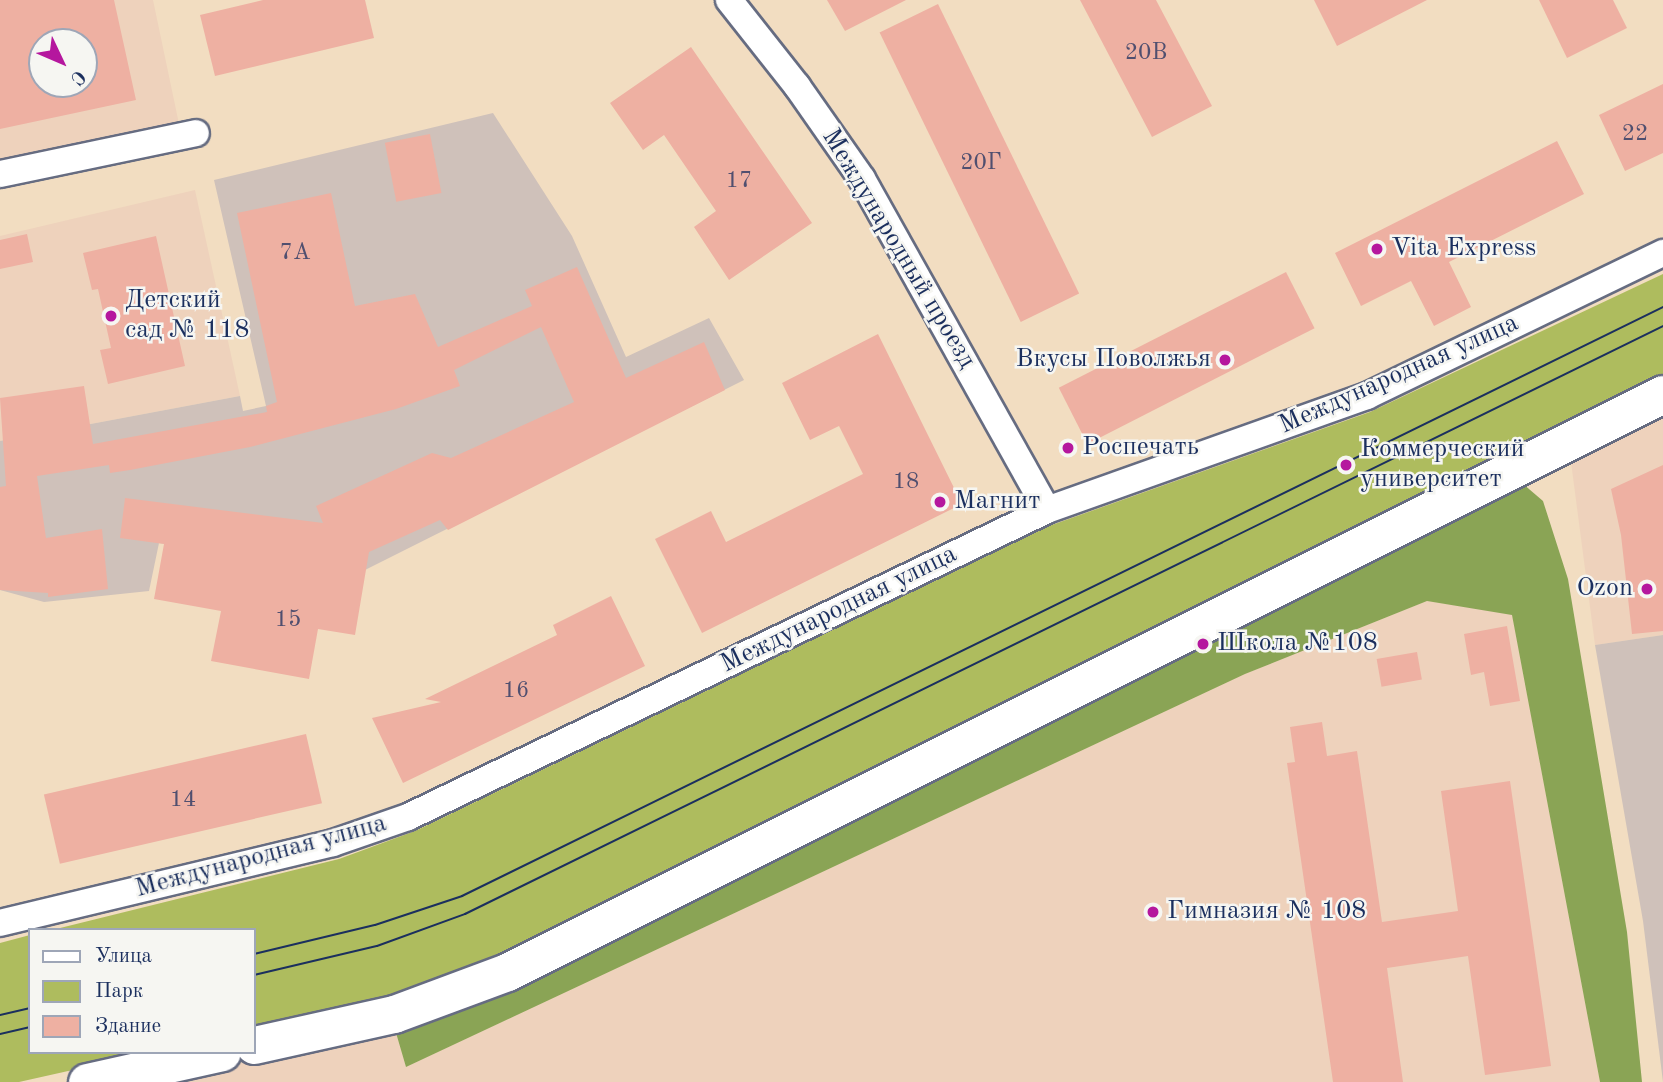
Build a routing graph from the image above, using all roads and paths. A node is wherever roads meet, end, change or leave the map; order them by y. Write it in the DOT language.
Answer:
graph roads {
  1 [pos="729,0"];
  2 [pos="196,133"];
  3 [pos="0,174"];
  4 [pos="1663,253"];
  5 [pos="1663,394"];
  6 [pos="1047,510"];
  7 [pos="0,923"];
  8 [pos="256,1045"];
  9 [pos="213,1054"];
  10 [pos="88,1082"];
  1 -- 6 [label="street, Международный проезд"];
  2 -- 3 [label="street"];
  4 -- 6 [label="street, Международная улица"];
  5 -- 8 [label="street"];
  6 -- 7 [label="street, Международная улица"];
  9 -- 10 [label="street"];
}
